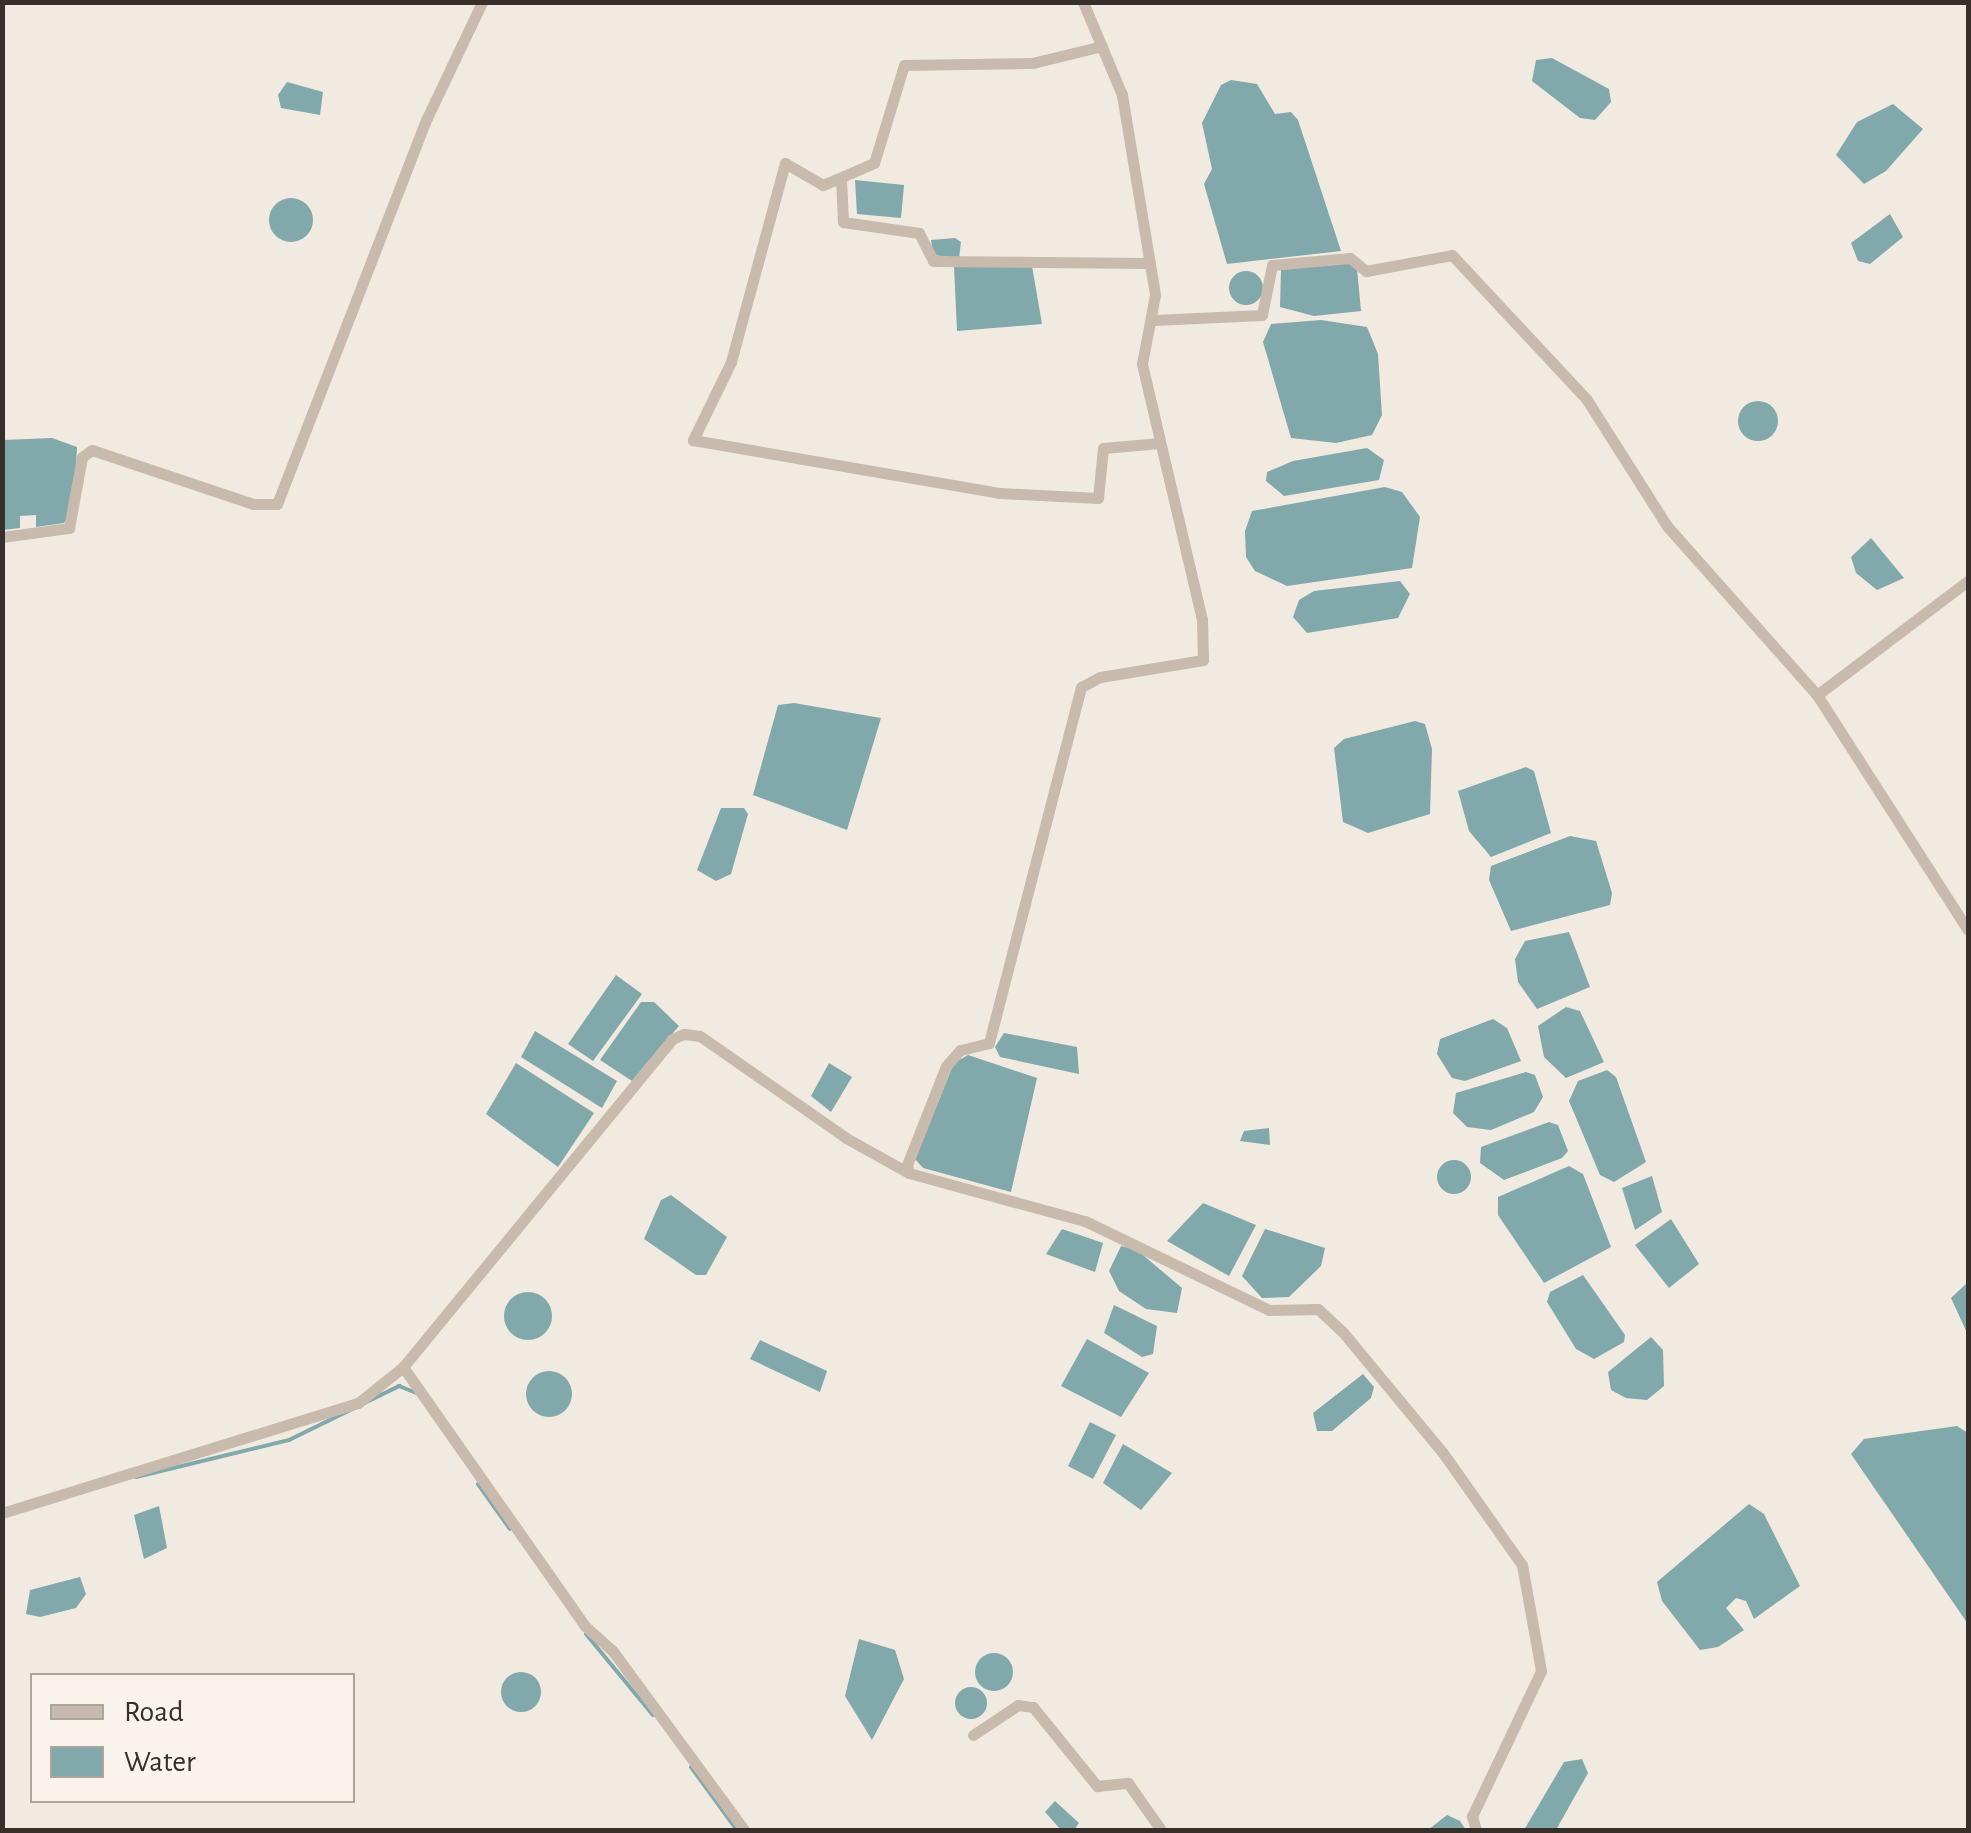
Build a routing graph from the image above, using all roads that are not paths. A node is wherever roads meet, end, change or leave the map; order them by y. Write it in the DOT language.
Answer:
graph roads {
  1 [pos="482,2"];
  2 [pos="1083,2"];
  3 [pos="1102,46"];
  4 [pos="841,178"];
  5 [pos="1148,263"];
  6 [pos="1154,320"];
  7 [pos="1160,443"];
  8 [pos="2,536"];
  9 [pos="1968,581"];
  10 [pos="1817,695"];
  11 [pos="1968,930"];
  12 [pos="909,1173"];
  13 [pos="404,1367"];
  14 [pos="2,1513"];
  15 [pos="972,1735"];
  16 [pos="744,1830"];
  17 [pos="1161,1830"];
  18 [pos="1476,1830"];
  1 -- 8 [label="street"];
  2 -- 3 [label="street"];
  3 -- 4 [label="street"];
  3 -- 5 [label="street"];
  4 -- 5 [label="street"];
  4 -- 7 [label="street"];
  5 -- 6 [label="street"];
  6 -- 7 [label="street"];
  6 -- 10 [label="street"];
  7 -- 12 [label="street"];
  9 -- 10 [label="street"];
  10 -- 11 [label="street"];
  12 -- 13 [label="street"];
  12 -- 18 [label="street"];
  13 -- 14 [label="street"];
  13 -- 16 [label="street"];
  15 -- 17 [label="street"];
}
